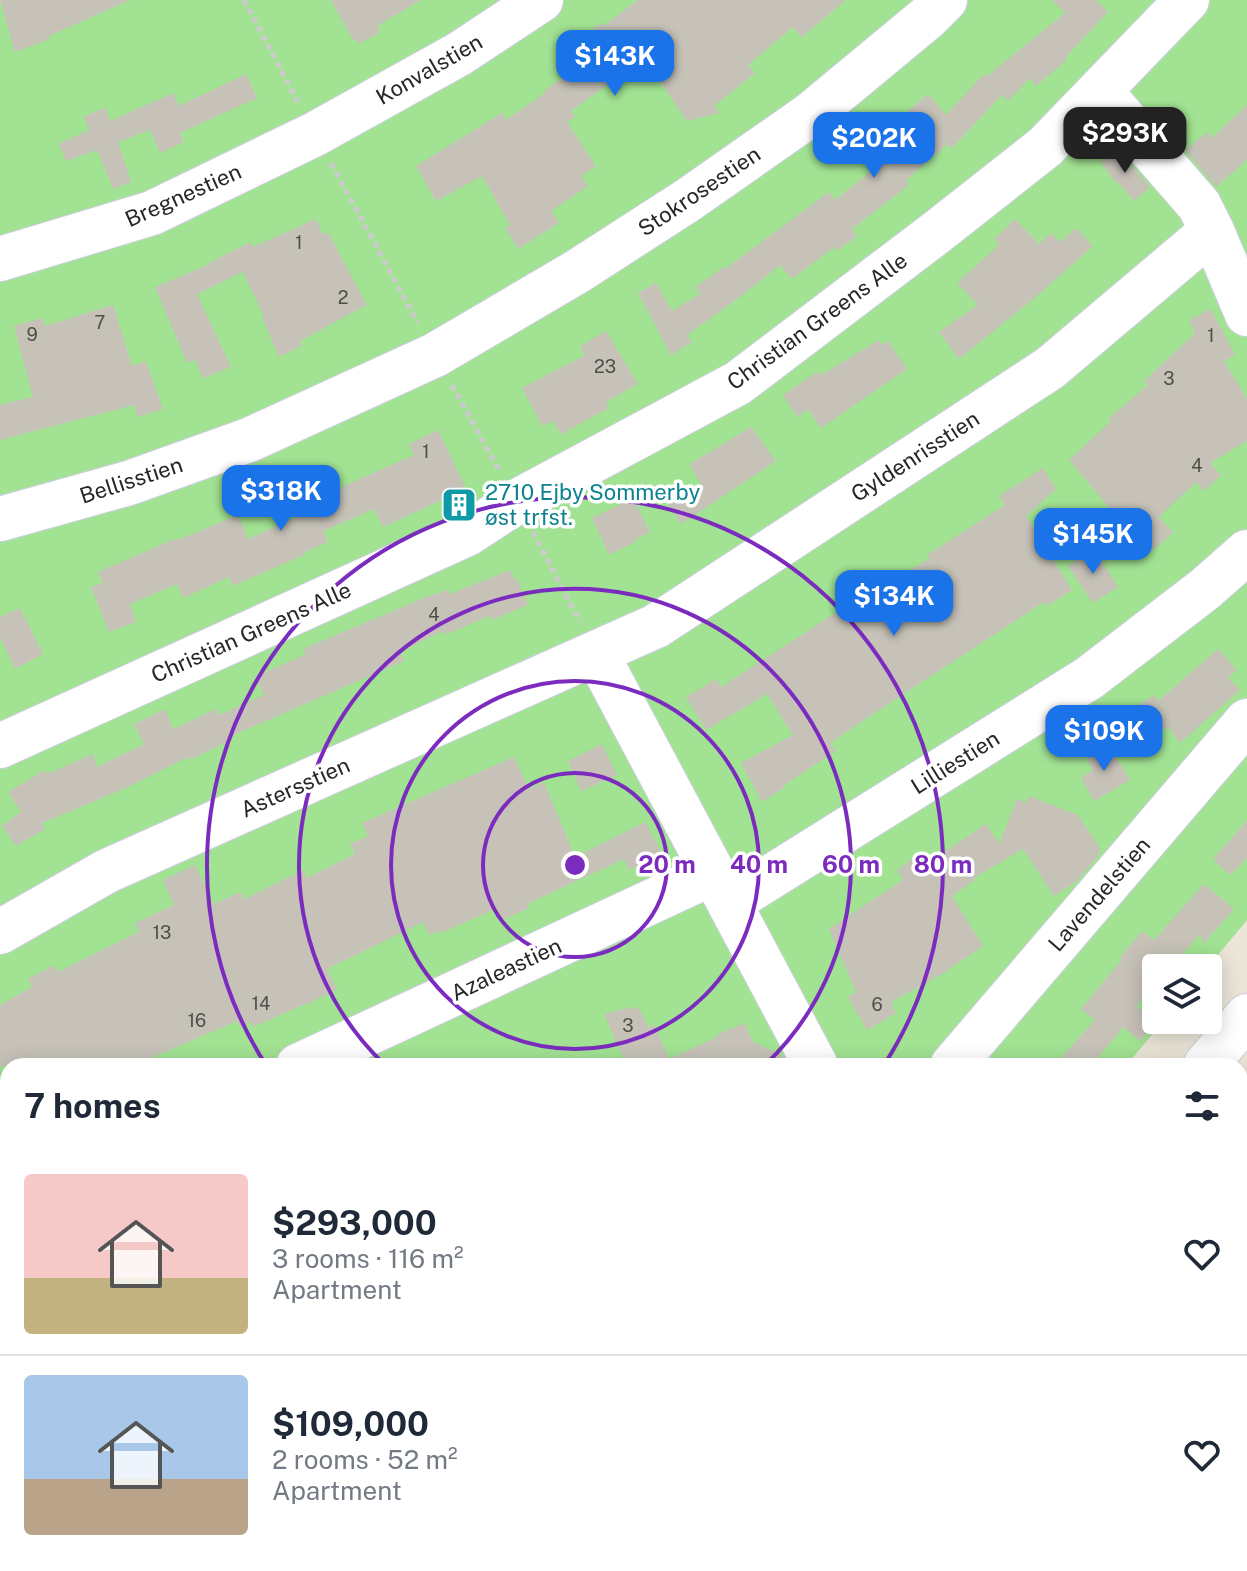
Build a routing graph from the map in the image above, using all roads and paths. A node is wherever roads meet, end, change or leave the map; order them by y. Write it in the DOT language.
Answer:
graph roads {
  1 [pos="541,0"];
  2 [pos="945,0"];
  3 [pos="1187,0"];
  4 [pos="1100,91"];
  5 [pos="315,134"];
  6 [pos="1212,231"];
  7 [pos="0,259"];
  8 [pos="1247,314"];
  9 [pos="435,355"];
  10 [pos="0,519"];
  11 [pos="1247,552"];
  12 [pos="596,653"];
  13 [pos="1247,721"];
  14 [pos="0,746"];
  15 [pos="721,888"];
  16 [pos="0,932"];
  17 [pos="1247,1016"];
  18 [pos="317,1058"];
  19 [pos="812,1058"];
  20 [pos="959,1058"];
  21 [pos="1212,1058"];
  1 -- 5 [label="street, Konvalstien"];
  2 -- 9 [label="street, Stokrosestien"];
  3 -- 4 [label="street, Christian Greens Alle"];
  4 -- 6 [label="street"];
  4 -- 14 [label="street, Christian Greens Alle"];
  5 -- 7 [label="street, Bregnestien"];
  6 -- 8 [label="street"];
  6 -- 12 [label="street, Gyldenrisstien"];
  9 -- 10 [label="street, Bellisstien"];
  11 -- 15 [label="street, Lilliestien"];
  12 -- 15 [label="street"];
  12 -- 16 [label="street, Astersstien"];
  13 -- 20 [label="street, Lavendelstien"];
  15 -- 18 [label="street, Azaleastien"];
  15 -- 19 [label="street"];
  17 -- 21 [label="street"];
}
